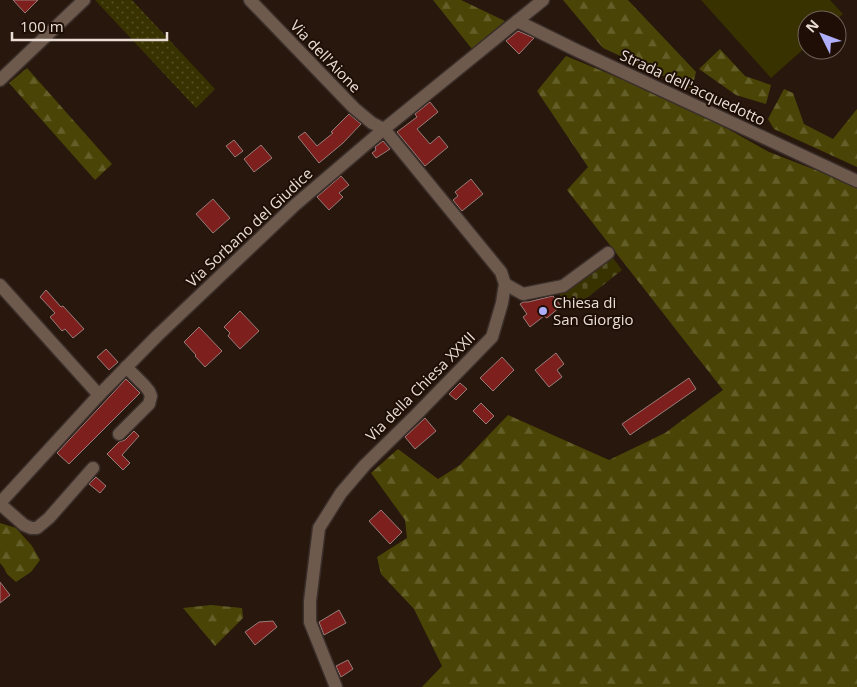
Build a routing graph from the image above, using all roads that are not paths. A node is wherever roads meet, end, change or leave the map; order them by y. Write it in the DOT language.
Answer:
graph roads {
  1 [pos="84,0"];
  2 [pos="250,0"];
  3 [pos="543,0"];
  4 [pos="516,21"];
  5 [pos="0,80"];
  6 [pos="384,129"];
  7 [pos="857,181"];
  8 [pos="608,253"];
  9 [pos="505,284"];
  10 [pos="0,285"];
  11 [pos="126,367"];
  12 [pos="99,395"];
  13 [pos="119,434"];
  14 [pos="93,468"];
  15 [pos="0,503"];
  16 [pos="336,687"];
  1 -- 5 [label="street"];
  2 -- 6 [label="street, Via dell'Aione"];
  3 -- 4 [label="street, Via Sorbano del Giudice"];
  4 -- 6 [label="street, Via Sorbano del Giudice"];
  4 -- 7 [label="street, Strada dell'acquedotto"];
  6 -- 9 [label="street"];
  6 -- 11 [label="street, Via Sorbano del Giudice"];
  8 -- 9 [label="street"];
  9 -- 16 [label="street, Via della Chiesa XXXII"];
  10 -- 12 [label="street"];
  11 -- 12 [label="street, Via Sorbano del Giudice"];
  11 -- 13 [label="street"];
  12 -- 15 [label="street, Via Sorbano del Giudice"];
  14 -- 15 [label="street"];
}
